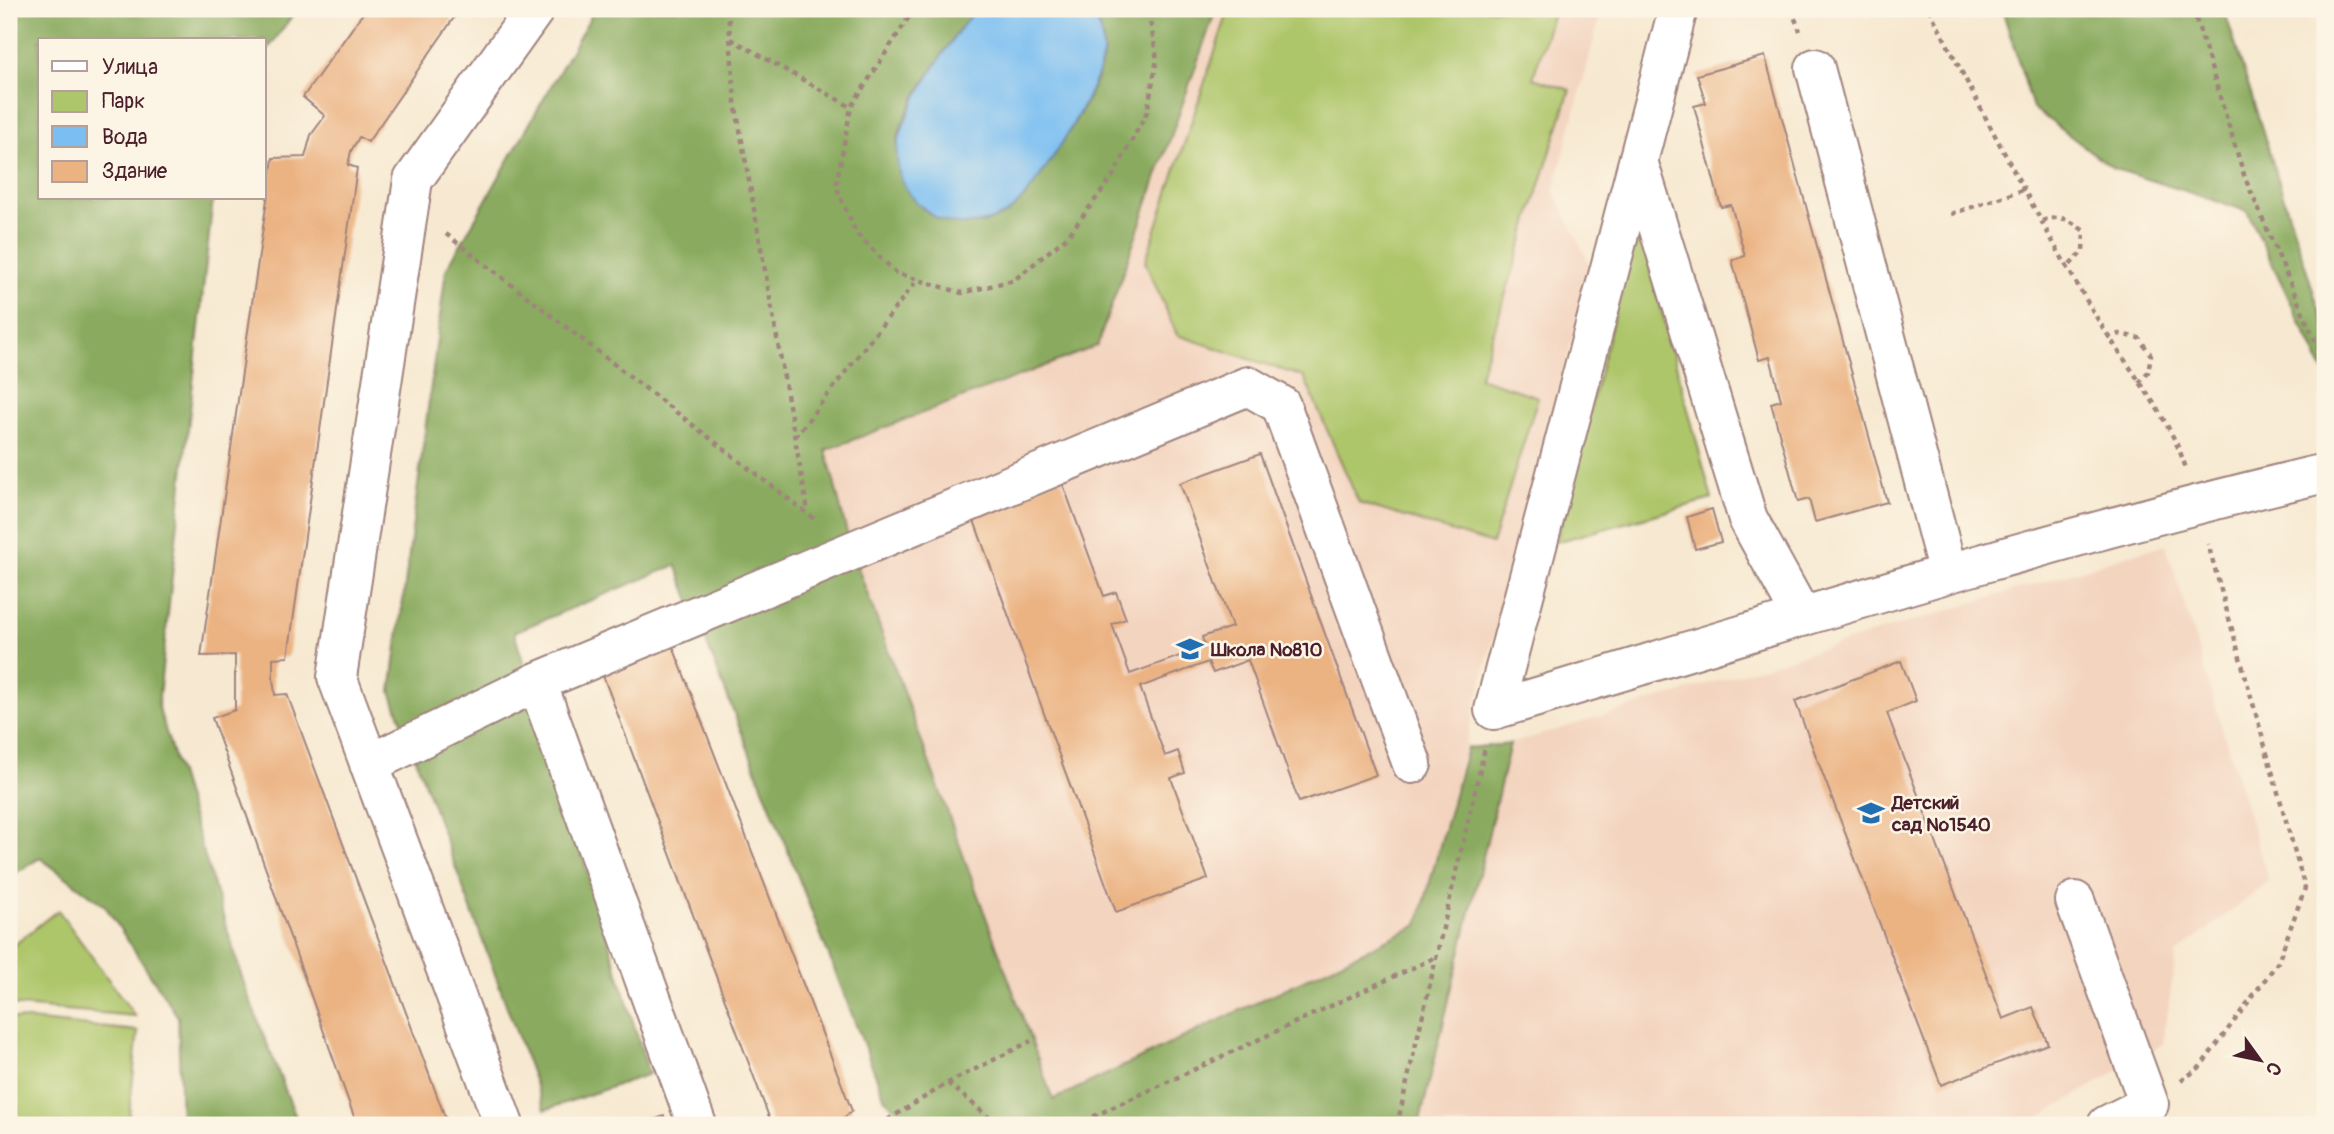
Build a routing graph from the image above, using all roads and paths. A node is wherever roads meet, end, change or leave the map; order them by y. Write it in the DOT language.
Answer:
graph roads {
  1 [pos="535,9"];
  2 [pos="728,9"];
  3 [pos="914,9"];
  4 [pos="1148,9"];
  5 [pos="1678,9"];
  6 [pos="1929,9"];
  7 [pos="2193,9"];
  8 [pos="730,38"];
  9 [pos="1815,68"];
  10 [pos="851,107"];
  11 [pos="1638,161"];
  12 [pos="2023,190"];
  13 [pos="409,205"];
  14 [pos="1951,214"];
  15 [pos="2042,221"];
  16 [pos="2067,268"];
  17 [pos="917,280"];
  18 [pos="2107,337"];
  19 [pos="2325,364"];
  20 [pos="2139,383"];
  21 [pos="794,438"];
  22 [pos="2325,473"];
  23 [pos="2196,503"];
  24 [pos="808,513"];
  25 [pos="851,549"];
  26 [pos="1948,573"];
  27 [pos="1802,617"];
  28 [pos="537,682"];
  29 [pos="1494,710"];
  30 [pos="369,764"];
  31 [pos="1412,764"];
  32 [pos="2075,901"];
  33 [pos="1436,957"];
  34 [pos="1031,1041"];
  35 [pos="948,1083"];
  36 [pos="2149,1104"];
  37 [pos="504,1125"];
  38 [pos="697,1125"];
  39 [pos="879,1125"];
  40 [pos="998,1125"];
  41 [pos="1075,1125"];
  42 [pos="1397,1125"];
  43 [pos="2106,1125"];
  1 -- 13 [label="lane"];
  2 -- 8 [label="path"];
  3 -- 10 [label="path"];
  4 -- 17 [label="path"];
  5 -- 11 [label="lane"];
  6 -- 12 [label="path"];
  7 -- 19 [label="path"];
  8 -- 10 [label="path"];
  8 -- 21 [label="path"];
  9 -- 26 [label="lane"];
  10 -- 17 [label="path"];
  11 -- 27 [label="lane"];
  11 -- 29 [label="lane"];
  12 -- 14 [label="path"];
  12 -- 15 [label="path"];
  13 -- 24 [label="path"];
  13 -- 30 [label="lane"];
  15 -- 16 [label="path"];
  15 -- 16 [label="path"];
  16 -- 18 [label="path"];
  17 -- 21 [label="path"];
  18 -- 20 [label="path"];
  18 -- 20 [label="path"];
  20 -- 23 [label="path"];
  21 -- 24 [label="path"];
  22 -- 23 [label="lane"];
  23 -- 26 [label="lane"];
  23 -- 36 [label="path"];
  24 -- 25 [label="path"];
  25 -- 28 [label="lane"];
  25 -- 31 [label="lane"];
  26 -- 27 [label="lane"];
  27 -- 29 [label="lane"];
  28 -- 30 [label="lane"];
  28 -- 38 [label="lane"];
  29 -- 33 [label="path"];
  30 -- 37 [label="lane"];
  32 -- 36 [label="lane"];
  33 -- 41 [label="path"];
  33 -- 42 [label="path"];
  34 -- 35 [label="path"];
  35 -- 39 [label="path"];
  35 -- 40 [label="path"];
  36 -- 43 [label="lane"];
}
